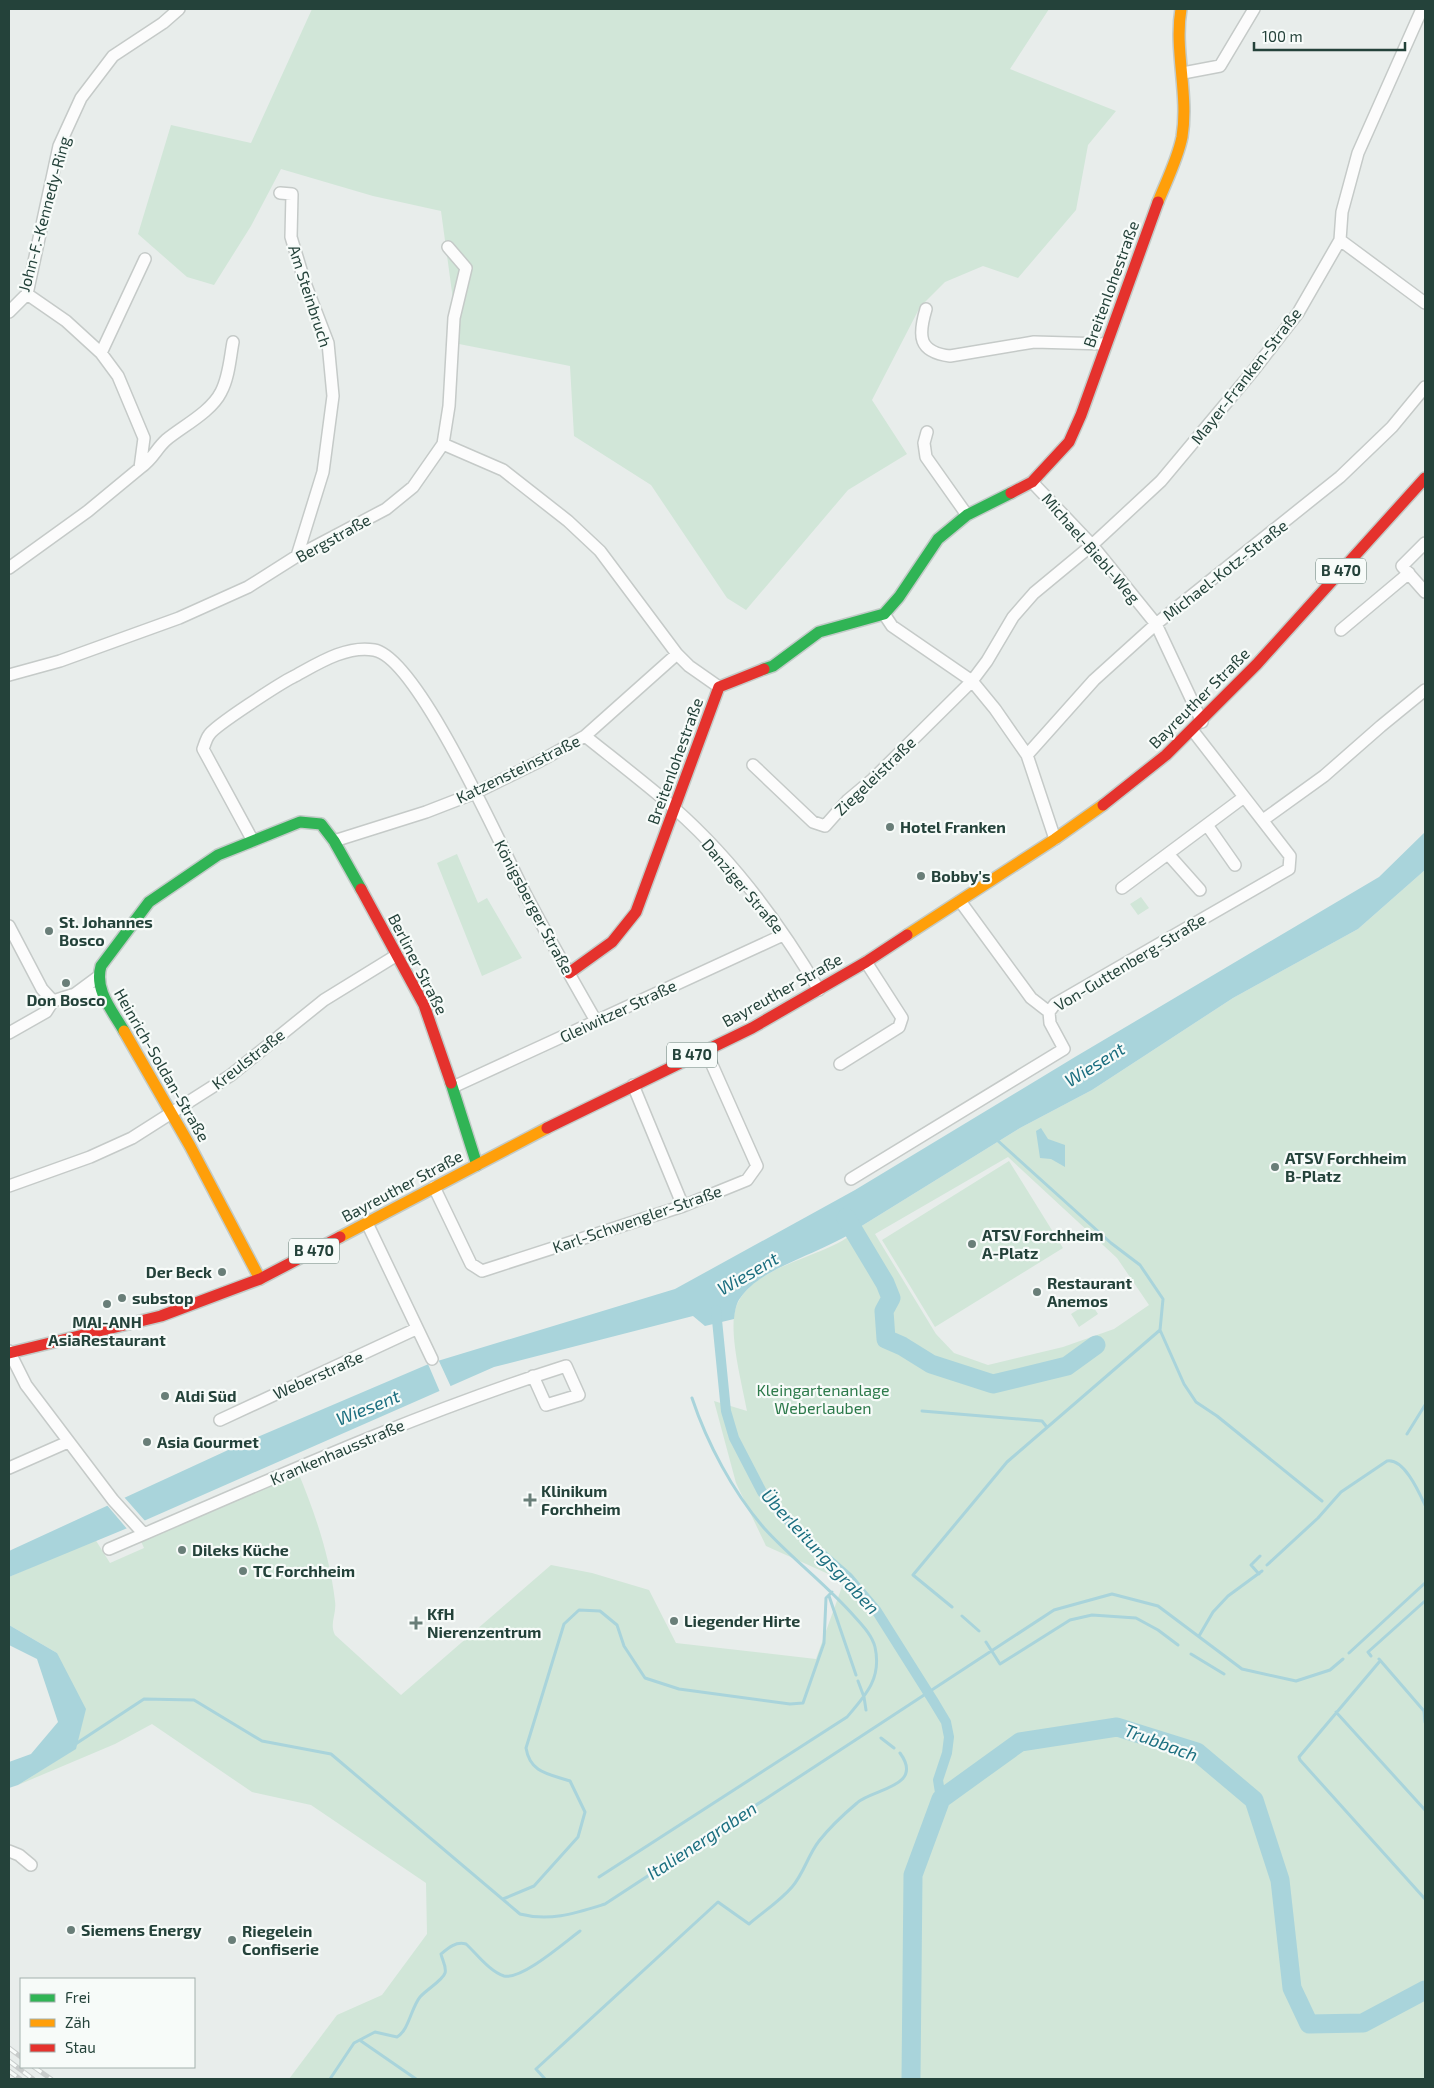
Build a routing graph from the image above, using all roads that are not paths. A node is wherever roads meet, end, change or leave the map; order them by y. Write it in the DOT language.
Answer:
graph roads {
  1 [pos="179,9"];
  2 [pos="1181,9"];
  3 [pos="1254,9"];
  4 [pos="1422,9"];
  5 [pos="1183,73"];
  6 [pos="280,193"];
  7 [pos="1340,240"];
  8 [pos="448,247"];
  9 [pos="145,259"];
  10 [pos="27,294"];
  11 [pos="1425,303"];
  12 [pos="926,309"];
  13 [pos="9,312"];
  14 [pos="232,342"];
  15 [pos="1106,344"];
  16 [pos="101,352"];
  17 [pos="1425,387"];
  18 [pos="928,432"];
  19 [pos="144,438"];
  20 [pos="164,443"];
  21 [pos="443,444"];
  22 [pos="140,468"];
  23 [pos="1425,478"];
  24 [pos="1032,482"];
  25 [pos="967,515"];
  26 [pos="1425,543"];
  27 [pos="1092,545"];
  28 [pos="297,556"];
  29 [pos="9,568"];
  30 [pos="1409,574"];
  31 [pos="1425,592"];
  32 [pos="884,614"];
  33 [pos="1156,624"];
  34 [pos="1341,630"];
  35 [pos="676,654"];
  36 [pos="9,675"];
  37 [pos="972,681"];
  38 [pos="719,687"];
  39 [pos="1425,690"];
  40 [pos="1202,722"];
  41 [pos="1192,731"];
  42 [pos="585,736"];
  43 [pos="1027,755"];
  44 [pos="753,765"];
  45 [pos="475,793"];
  46 [pos="1244,796"];
  47 [pos="675,809"];
  48 [pos="1264,820"];
  49 [pos="1207,825"];
  50 [pos="1055,839"];
  51 [pos="253,841"];
  52 [pos="334,841"];
  53 [pos="1168,854"];
  54 [pos="1235,864"];
  55 [pos="1122,888"];
  56 [pos="1200,890"];
  57 [pos="960,901"];
  58 [pos="9,926"];
  59 [pos="783,935"];
  60 [pos="397,955"];
  61 [pos="866,962"];
  62 [pos="569,973"];
  63 [pos="98,977"];
  64 [pos="819,990"];
  65 [pos="102,993"];
  66 [pos="75,994"];
  67 [pos="52,1001"];
  68 [pos="1049,1012"];
  69 [pos="596,1021"];
  70 [pos="9,1033"];
  71 [pos="705,1049"];
  72 [pos="840,1064"];
  73 [pos="633,1085"];
  74 [pos="453,1087"];
  75 [pos="171,1115"];
  76 [pos="477,1165"];
  77 [pos="851,1180"];
  78 [pos="9,1186"];
  79 [pos="434,1187"];
  80 [pos="684,1206"];
  81 [pos="368,1223"];
  82 [pos="260,1279"];
  83 [pos="416,1329"];
  84 [pos="9,1352"];
  85 [pos="432,1359"];
  86 [pos="534,1376"];
  87 [pos="220,1420"];
  88 [pos="68,1442"];
  89 [pos="9,1468"];
  90 [pos="140,1531"];
  91 [pos="110,1549"];
  92 [pos="9,1851"];
  93 [pos="31,1865"];
  1 -- 10 [label="street, John-F.-Kennedy-Ring"];
  2 -- 5 [label="street, Breitenlohestraße"];
  3 -- 5 [label="street"];
  4 -- 7 [label="street, Mayer-Franken-Straße"];
  5 -- 15 [label="street, Breitenlohestraße"];
  6 -- 28 [label="street, Am Steinbruch"];
  7 -- 11 [label="street"];
  7 -- 27 [label="street, Mayer-Franken-Straße"];
  8 -- 21 [label="street, Bergstraße"];
  9 -- 16 [label="street"];
  10 -- 13 [label="street, John-F.-Kennedy-Ring"];
  10 -- 16 [label="street"];
  12 -- 15 [label="street"];
  14 -- 20 [label="street"];
  15 -- 24 [label="street, Breitenlohestraße"];
  16 -- 19 [label="street"];
  17 -- 33 [label="street, Michael-Kotz-Straße"];
  18 -- 25 [label="street"];
  19 -- 20 [label="street"];
  19 -- 22 [label="street"];
  20 -- 22 [label="street"];
  21 -- 28 [label="street, Bergstraße"];
  21 -- 35 [label="street"];
  22 -- 29 [label="street"];
  23 -- 40 [label="street, Bayreuther Straße / B 470"];
  24 -- 25 [label="street, Breitenlohestraße"];
  24 -- 27 [label="street, Michael-Biebl-Weg"];
  25 -- 32 [label="street, Breitenlohestraße"];
  26 -- 30 [label="street"];
  27 -- 33 [label="street, Michael-Biebl-Weg"];
  27 -- 37 [label="street, Mayer-Franken-Straße"];
  28 -- 36 [label="street, Bergstraße"];
  30 -- 31 [label="street"];
  30 -- 34 [label="street"];
  32 -- 37 [label="street"];
  32 -- 38 [label="street, Breitenlohestraße"];
  33 -- 40 [label="street, Michael-Biebl-Weg"];
  33 -- 43 [label="street, Michael-Kotz-Straße"];
  35 -- 38 [label="street"];
  35 -- 42 [label="street, Katzensteinstraße"];
  37 -- 43 [label="street"];
  37 -- 44 [label="street, Ziegeleistraße"];
  38 -- 47 [label="street, Breitenlohestraße"];
  39 -- 48 [label="street"];
  40 -- 41 [label="street, Bayreuther Straße / B 470"];
  41 -- 46 [label="street, Von-Guttenberg-Straße"];
  41 -- 50 [label="street, Bayreuther Straße / B 470"];
  42 -- 45 [label="street, Katzensteinstraße"];
  42 -- 47 [label="street, Danziger Straße"];
  43 -- 50 [label="street"];
  45 -- 51 [label="street, Königsberger Straße"];
  45 -- 52 [label="street, Katzensteinstraße"];
  45 -- 62 [label="street, Königsberger Straße"];
  46 -- 48 [label="street, Von-Guttenberg-Straße"];
  46 -- 49 [label="street"];
  47 -- 59 [label="street, Danziger Straße"];
  47 -- 62 [label="street, Breitenlohestraße"];
  48 -- 68 [label="street, Von-Guttenberg-Straße"];
  49 -- 53 [label="street"];
  49 -- 54 [label="street"];
  50 -- 57 [label="street, Bayreuther Straße / B 470"];
  51 -- 52 [label="street, Heinrich-Soldan-Straße"];
  51 -- 63 [label="street, Heinrich-Soldan-Straße"];
  52 -- 60 [label="street, Berliner Straße"];
  53 -- 55 [label="street"];
  53 -- 56 [label="street"];
  57 -- 61 [label="street, Bayreuther Straße / B 470"];
  57 -- 68 [label="street"];
  58 -- 67 [label="street"];
  59 -- 64 [label="street, Danziger Straße"];
  59 -- 69 [label="street, Gleiwitzer Straße"];
  60 -- 74 [label="street, Berliner Straße"];
  60 -- 75 [label="street, Kreulstraße"];
  61 -- 64 [label="street, Bayreuther Straße / B 470"];
  61 -- 72 [label="street, Bayreuther Straße"];
  62 -- 69 [label="street, Königsberger Straße"];
  63 -- 65 [label="street, Heinrich-Soldan-Straße"];
  63 -- 66 [label="street"];
  64 -- 71 [label="street, Bayreuther Straße / B 470"];
  65 -- 66 [label="street"];
  65 -- 75 [label="street, Heinrich-Soldan-Straße"];
  66 -- 67 [label="street"];
  67 -- 70 [label="street"];
  68 -- 77 [label="street, Von-Guttenberg-Straße"];
  69 -- 74 [label="street, Gleiwitzer Straße"];
  71 -- 73 [label="street, Bayreuther Straße / B 470"];
  71 -- 80 [label="street, Karl-Schwengler-Straße"];
  73 -- 76 [label="street, Bayreuther Straße / B 470"];
  73 -- 80 [label="street"];
  74 -- 76 [label="street, Berliner Straße"];
  75 -- 78 [label="street, Kreulstraße"];
  75 -- 82 [label="street, Heinrich-Soldan-Straße"];
  76 -- 79 [label="street, Bayreuther Straße / B 470"];
  79 -- 80 [label="street, Karl-Schwengler-Straße"];
  79 -- 81 [label="street, Bayreuther Straße / B 470"];
  81 -- 82 [label="street, Bayreuther Straße / B 470"];
  81 -- 83 [label="street"];
  82 -- 84 [label="street, Bayreuther Straße / B 470"];
  83 -- 85 [label="street"];
  83 -- 87 [label="street, Weberstraße"];
  84 -- 88 [label="street"];
  86 -- 90 [label="street, Krankenhausstraße"];
  88 -- 89 [label="street"];
  88 -- 90 [label="street"];
  90 -- 91 [label="street, Krankenhausstraße"];
  92 -- 93 [label="street"];
}
